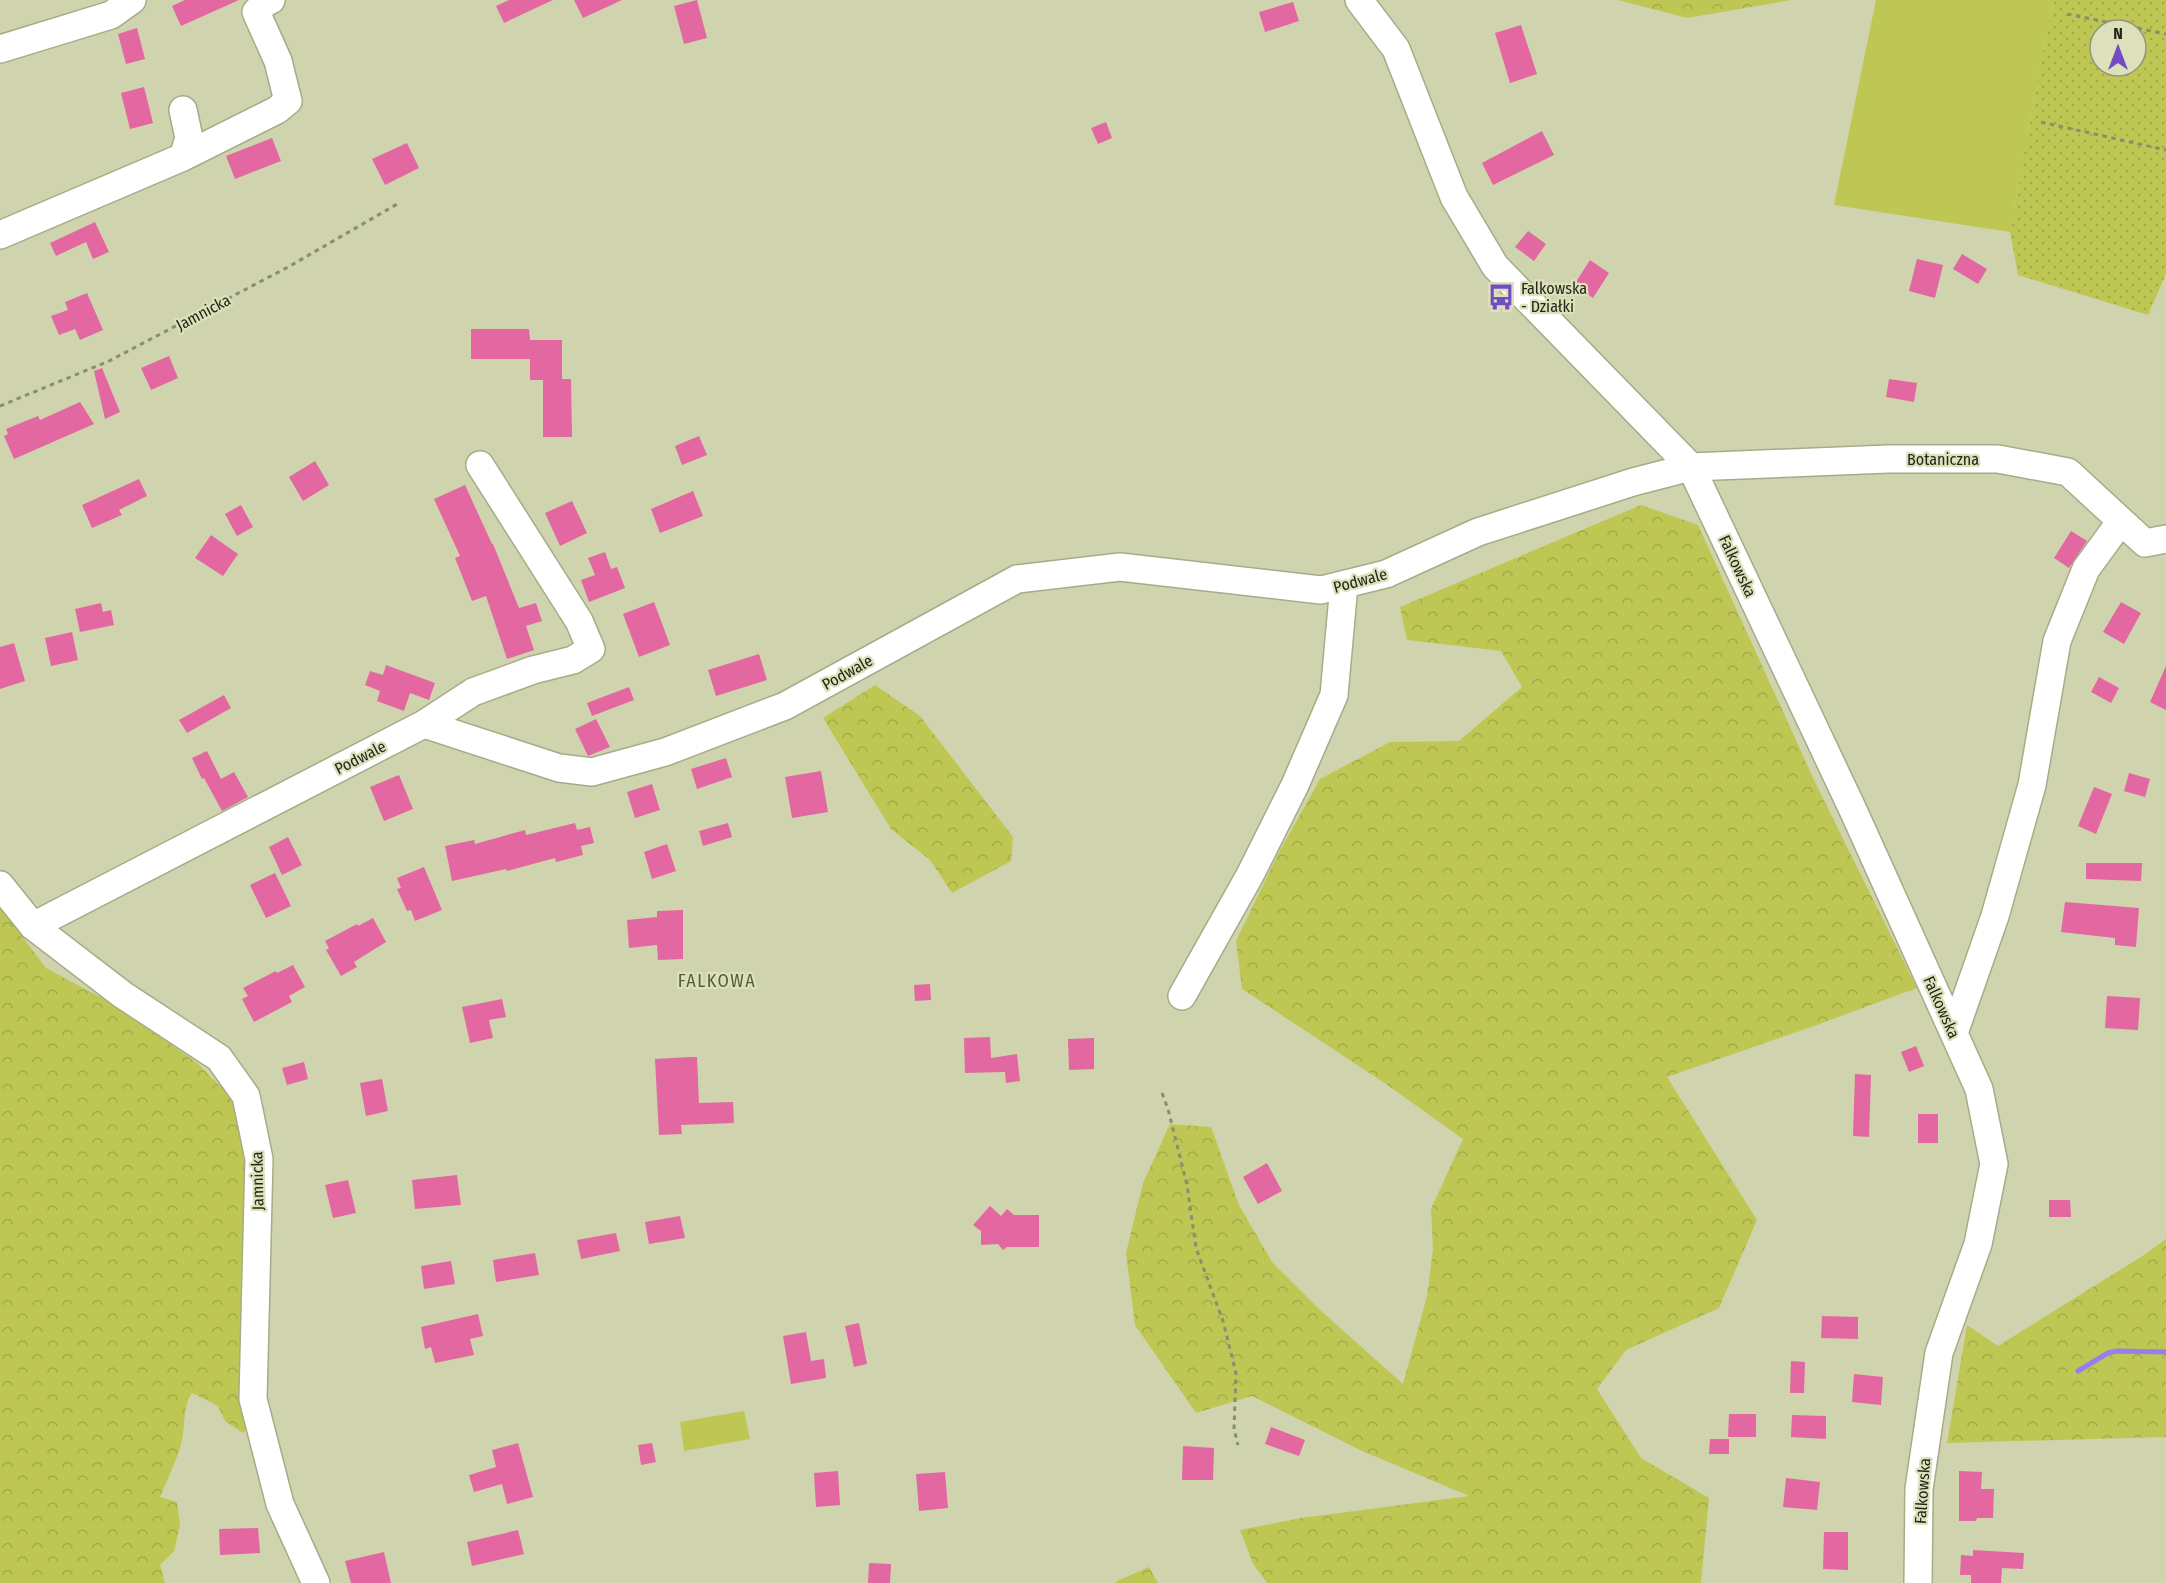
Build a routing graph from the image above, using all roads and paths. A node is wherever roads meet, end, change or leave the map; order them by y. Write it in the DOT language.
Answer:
graph roads {
  1 [pos="132,0"];
  2 [pos="271,0"];
  3 [pos="1359,0"];
  4 [pos="2067,14"];
  5 [pos="2166,34"];
  6 [pos="0,49"];
  7 [pos="183,110"];
  8 [pos="2041,122"];
  9 [pos="2166,150"];
  10 [pos="183,157"];
  11 [pos="399,203"];
  12 [pos="0,235"];
  13 [pos="0,406"];
  14 [pos="480,465"];
  15 [pos="1691,466"];
  16 [pos="2121,521"];
  17 [pos="2166,539"];
  18 [pos="1344,585"];
  19 [pos="424,724"];
  20 [pos="0,885"];
  21 [pos="33,926"];
  22 [pos="1182,996"];
  23 [pos="1954,1033"];
  24 [pos="1162,1093"];
  25 [pos="1238,1445"];
  26 [pos="316,1583"];
  27 [pos="1918,1583"];
  1 -- 6 [label="street"];
  2 -- 10 [label="street"];
  3 -- 15 [label="street, Falkowska"];
  4 -- 5 [label="path"];
  7 -- 10 [label="street"];
  8 -- 9 [label="path"];
  10 -- 12 [label="street"];
  11 -- 13 [label="path, Jamnicka"];
  14 -- 19 [label="street"];
  15 -- 16 [label="street, Botaniczna"];
  15 -- 18 [label="street, Podwale"];
  15 -- 23 [label="street, Falkowska"];
  16 -- 17 [label="street, Botaniczna"];
  16 -- 23 [label="street"];
  18 -- 19 [label="street, Podwale"];
  18 -- 22 [label="street"];
  19 -- 21 [label="street, Podwale"];
  20 -- 21 [label="street, Jamnicka"];
  21 -- 26 [label="street, Jamnicka"];
  23 -- 27 [label="street, Falkowska"];
  24 -- 25 [label="path"];
}
